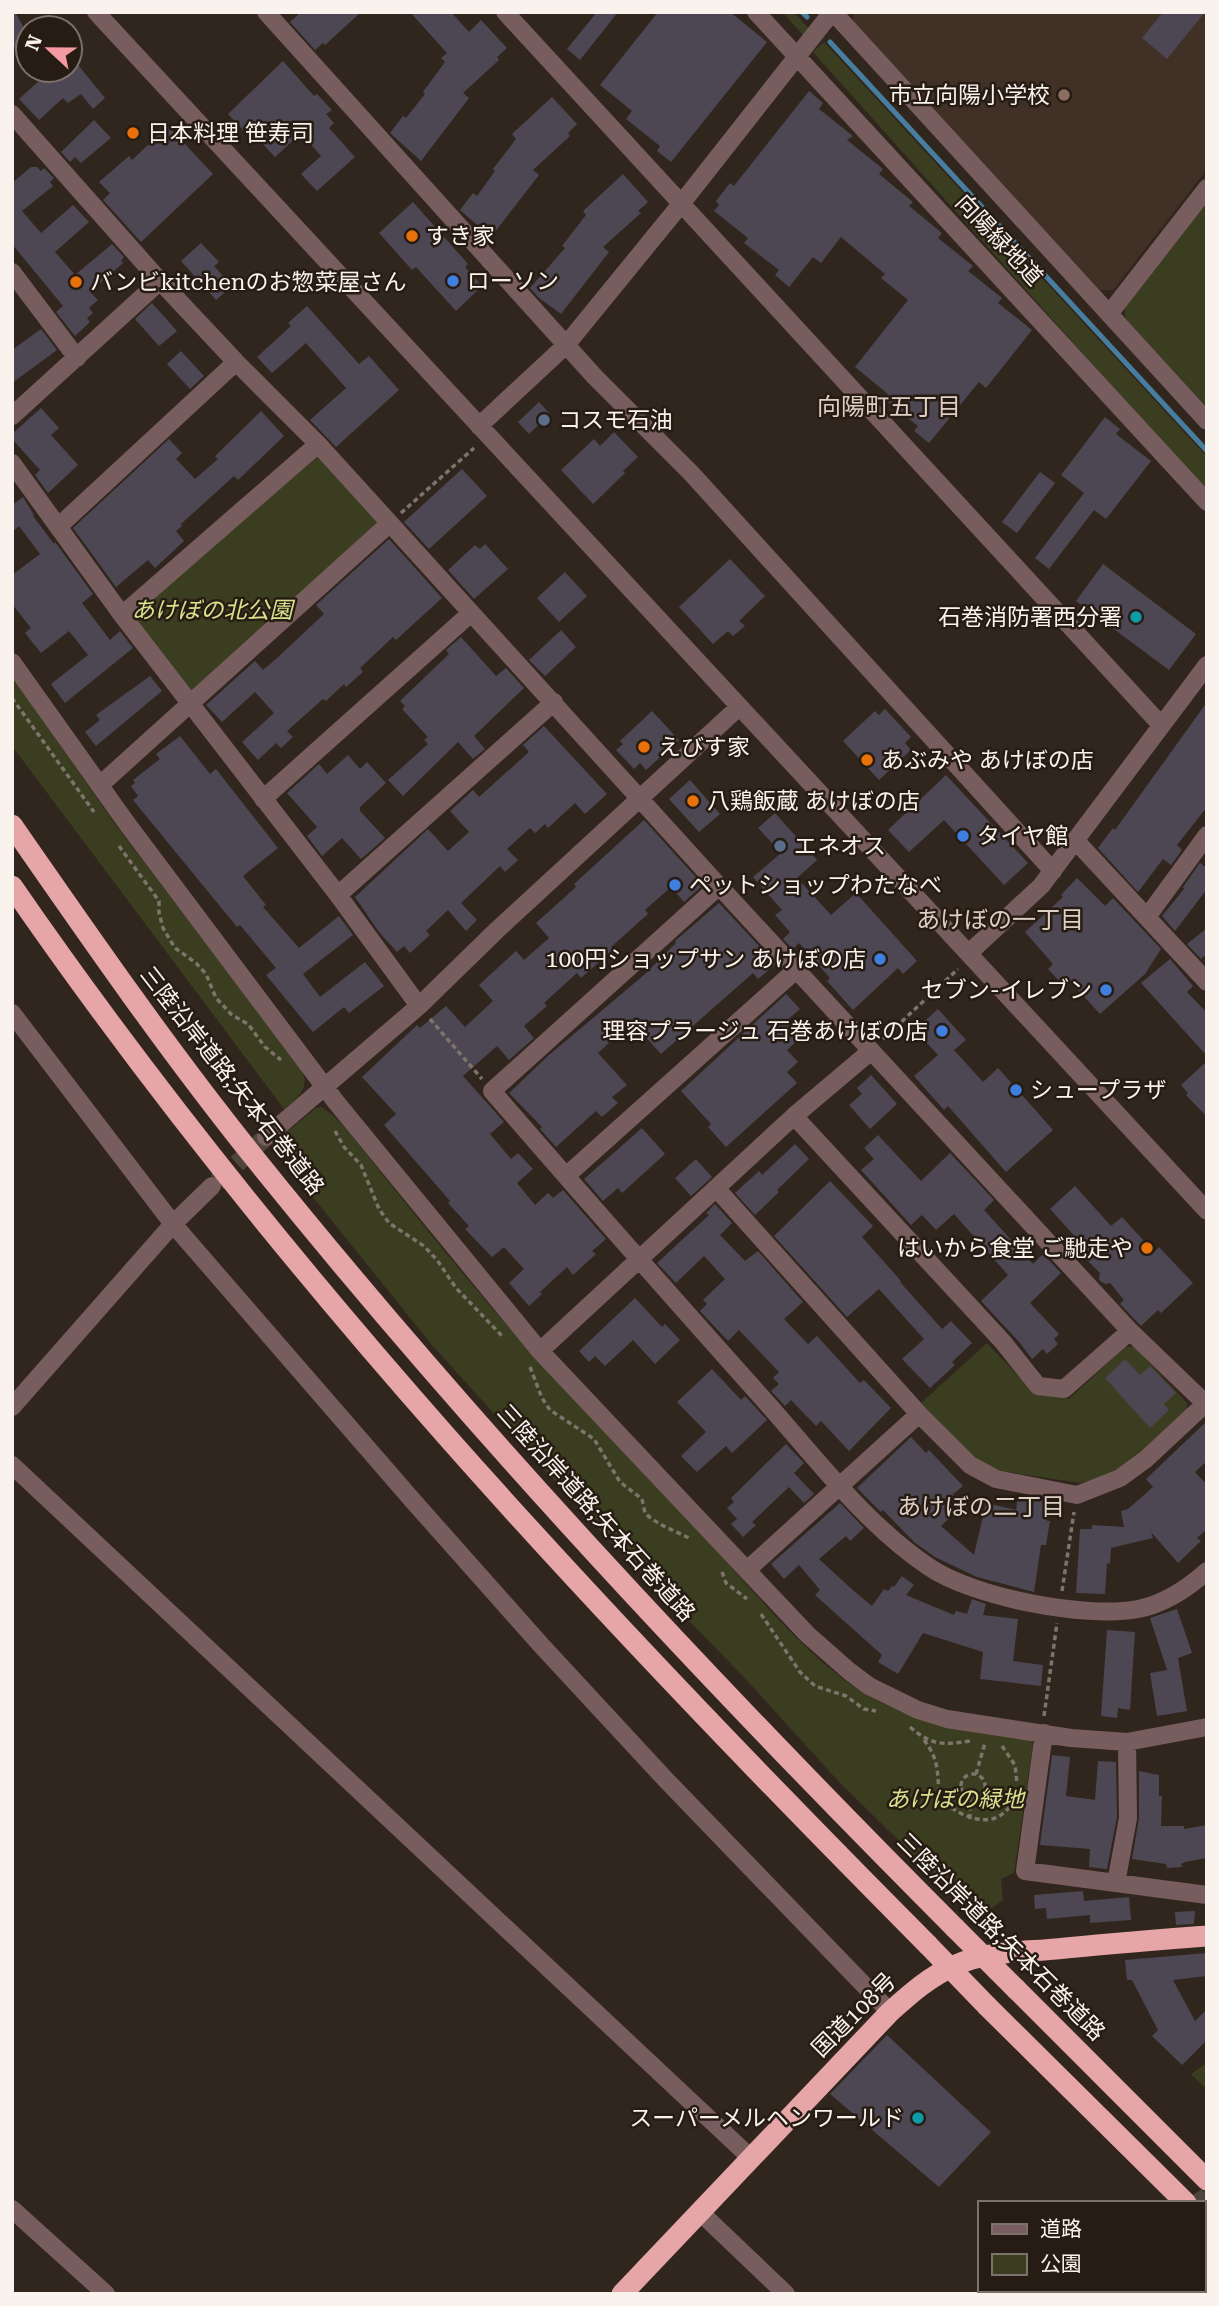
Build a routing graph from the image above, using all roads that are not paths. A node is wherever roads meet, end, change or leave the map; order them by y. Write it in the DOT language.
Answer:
graph roads {
  1 [pos="96,12"];
  2 [pos="265,12"];
  3 [pos="505,12"];
  4 [pos="756,12"];
  5 [pos="833,12"];
  6 [pos="796,56"];
  7 [pos="12,114"];
  8 [pos="1207,188"];
  9 [pos="681,204"];
  10 [pos="12,272"];
  11 [pos="160,281"];
  12 [pos="1109,314"];
  13 [pos="566,345"];
  14 [pos="76,358"];
  15 [pos="236,362"];
  16 [pos="12,416"];
  17 [pos="1207,421"];
  18 [pos="479,426"];
  19 [pos="318,444"];
  20 [pos="12,463"];
  21 [pos="1207,502"];
  22 [pos="389,524"];
  23 [pos="58,527"];
  24 [pos="471,613"];
  25 [pos="122,615"];
  26 [pos="12,662"];
  27 [pos="1207,666"];
  28 [pos="554,702"];
  29 [pos="189,704"];
  30 [pos="739,708"];
  31 [pos="1161,725"];
  32 [pos="100,785"];
  33 [pos="263,799"];
  34 [pos="640,799"];
  35 [pos="12,825"];
  36 [pos="1076,840"];
  37 [pos="1205,841"];
  38 [pos="1053,871"];
  39 [pos="12,886"];
  40 [pos="719,886"];
  41 [pos="338,895"];
  42 [pos="1147,917"];
  43 [pos="969,953"];
  44 [pos="797,969"];
  45 [pos="1207,982"];
  46 [pos="419,1006"];
  47 [pos="12,1013"];
  48 [pos="871,1051"];
  49 [pos="324,1087"];
  50 [pos="794,1116"];
  51 [pos="266,1137"];
  52 [pos="566,1176"];
  53 [pos="212,1186"];
  54 [pos="716,1188"];
  55 [pos="1207,1211"];
  56 [pos="173,1224"];
  57 [pos="638,1259"];
  58 [pos="1130,1331"];
  59 [pos="540,1350"];
  60 [pos="1206,1404"];
  61 [pos="12,1407"];
  62 [pos="919,1414"];
  63 [pos="12,1465"];
  64 [pos="840,1485"];
  65 [pos="747,1570"];
  66 [pos="1207,1571"];
  67 [pos="1207,1727"];
  68 [pos="1044,1733"];
  69 [pos="1127,1742"];
  70 [pos="1116,1883"];
  71 [pos="1207,1895"];
  72 [pos="1207,1936"];
  73 [pos="890,2012"];
  74 [pos="752,2159"];
  75 [pos="1207,2180"];
  76 [pos="1184,2201"];
  77 [pos="12,2209"];
  78 [pos="701,2213"];
  79 [pos="106,2294"];
  80 [pos="622,2294"];
  81 [pos="786,2294"];
  1 -- 18 [label="street"];
  2 -- 13 [label="street"];
  3 -- 9 [label="street"];
  4 -- 6 [label="street, 向陽緑地道"];
  5 -- 6 [label="street"];
  5 -- 12 [label="street"];
  6 -- 9 [label="street"];
  6 -- 21 [label="street, 向陽緑地道"];
  7 -- 11 [label="street"];
  8 -- 12 [label="street"];
  9 -- 13 [label="street"];
  9 -- 31 [label="street"];
  10 -- 14 [label="street"];
  11 -- 14 [label="street"];
  11 -- 15 [label="street"];
  12 -- 17 [label="street"];
  13 -- 18 [label="street"];
  13 -- 38 [label="street"];
  14 -- 16 [label="street"];
  15 -- 19 [label="street"];
  15 -- 23 [label="street"];
  18 -- 30 [label="street"];
  19 -- 22 [label="street"];
  19 -- 25 [label="street"];
  20 -- 23 [label="street"];
  22 -- 24 [label="street"];
  22 -- 29 [label="street"];
  23 -- 25 [label="street"];
  24 -- 28 [label="street"];
  24 -- 33 [label="street"];
  25 -- 29 [label="street"];
  26 -- 32 [label="street"];
  27 -- 31 [label="street"];
  28 -- 34 [label="street"];
  28 -- 41 [label="street"];
  29 -- 32 [label="street"];
  29 -- 33 [label="street"];
  30 -- 34 [label="street"];
  30 -- 43 [label="street"];
  31 -- 36 [label="street"];
  32 -- 49 [label="street"];
  33 -- 41 [label="street"];
  34 -- 40 [label="street"];
  34 -- 46 [label="street"];
  35 -- 75 [label="highway, 三陸沿岸道路;矢本石巻道路, bridge"];
  36 -- 38 [label="street"];
  36 -- 42 [label="street"];
  37 -- 42 [label="street"];
  38 -- 43 [label="street"];
  39 -- 76 [label="highway, bridge"];
  40 -- 44 [label="street"];
  40 -- 52 [label="street"];
  41 -- 46 [label="street"];
  42 -- 45 [label="street"];
  43 -- 55 [label="street"];
  44 -- 48 [label="street"];
  44 -- 52 [label="street"];
  46 -- 49 [label="street"];
  47 -- 56 [label="street"];
  48 -- 50 [label="street"];
  48 -- 58 [label="street"];
  49 -- 51 [label="street"];
  49 -- 59 [label="street"];
  50 -- 54 [label="street"];
  50 -- 58 [label="street"];
  52 -- 57 [label="street"];
  53 -- 56 [label="street"];
  54 -- 57 [label="street"];
  54 -- 62 [label="street"];
  56 -- 61 [label="street"];
  56 -- 73 [label="street"];
  57 -- 59 [label="street"];
  57 -- 64 [label="street"];
  58 -- 60 [label="street"];
  59 -- 65 [label="street"];
  60 -- 62 [label="street"];
  62 -- 64 [label="street"];
  63 -- 74 [label="street"];
  64 -- 65 [label="street"];
  64 -- 66 [label="street"];
  65 -- 68 [label="street"];
  67 -- 69 [label="street"];
  68 -- 69 [label="street"];
  68 -- 70 [label="street"];
  69 -- 70 [label="street"];
  70 -- 71 [label="street"];
  72 -- 73 [label="highway, 国道108号"];
  73 -- 74 [label="highway, 国道108号"];
  74 -- 78 [label="highway, 国道108号"];
  77 -- 79 [label="street"];
  78 -- 80 [label="highway, 国道108号"];
  78 -- 81 [label="street"];
}
